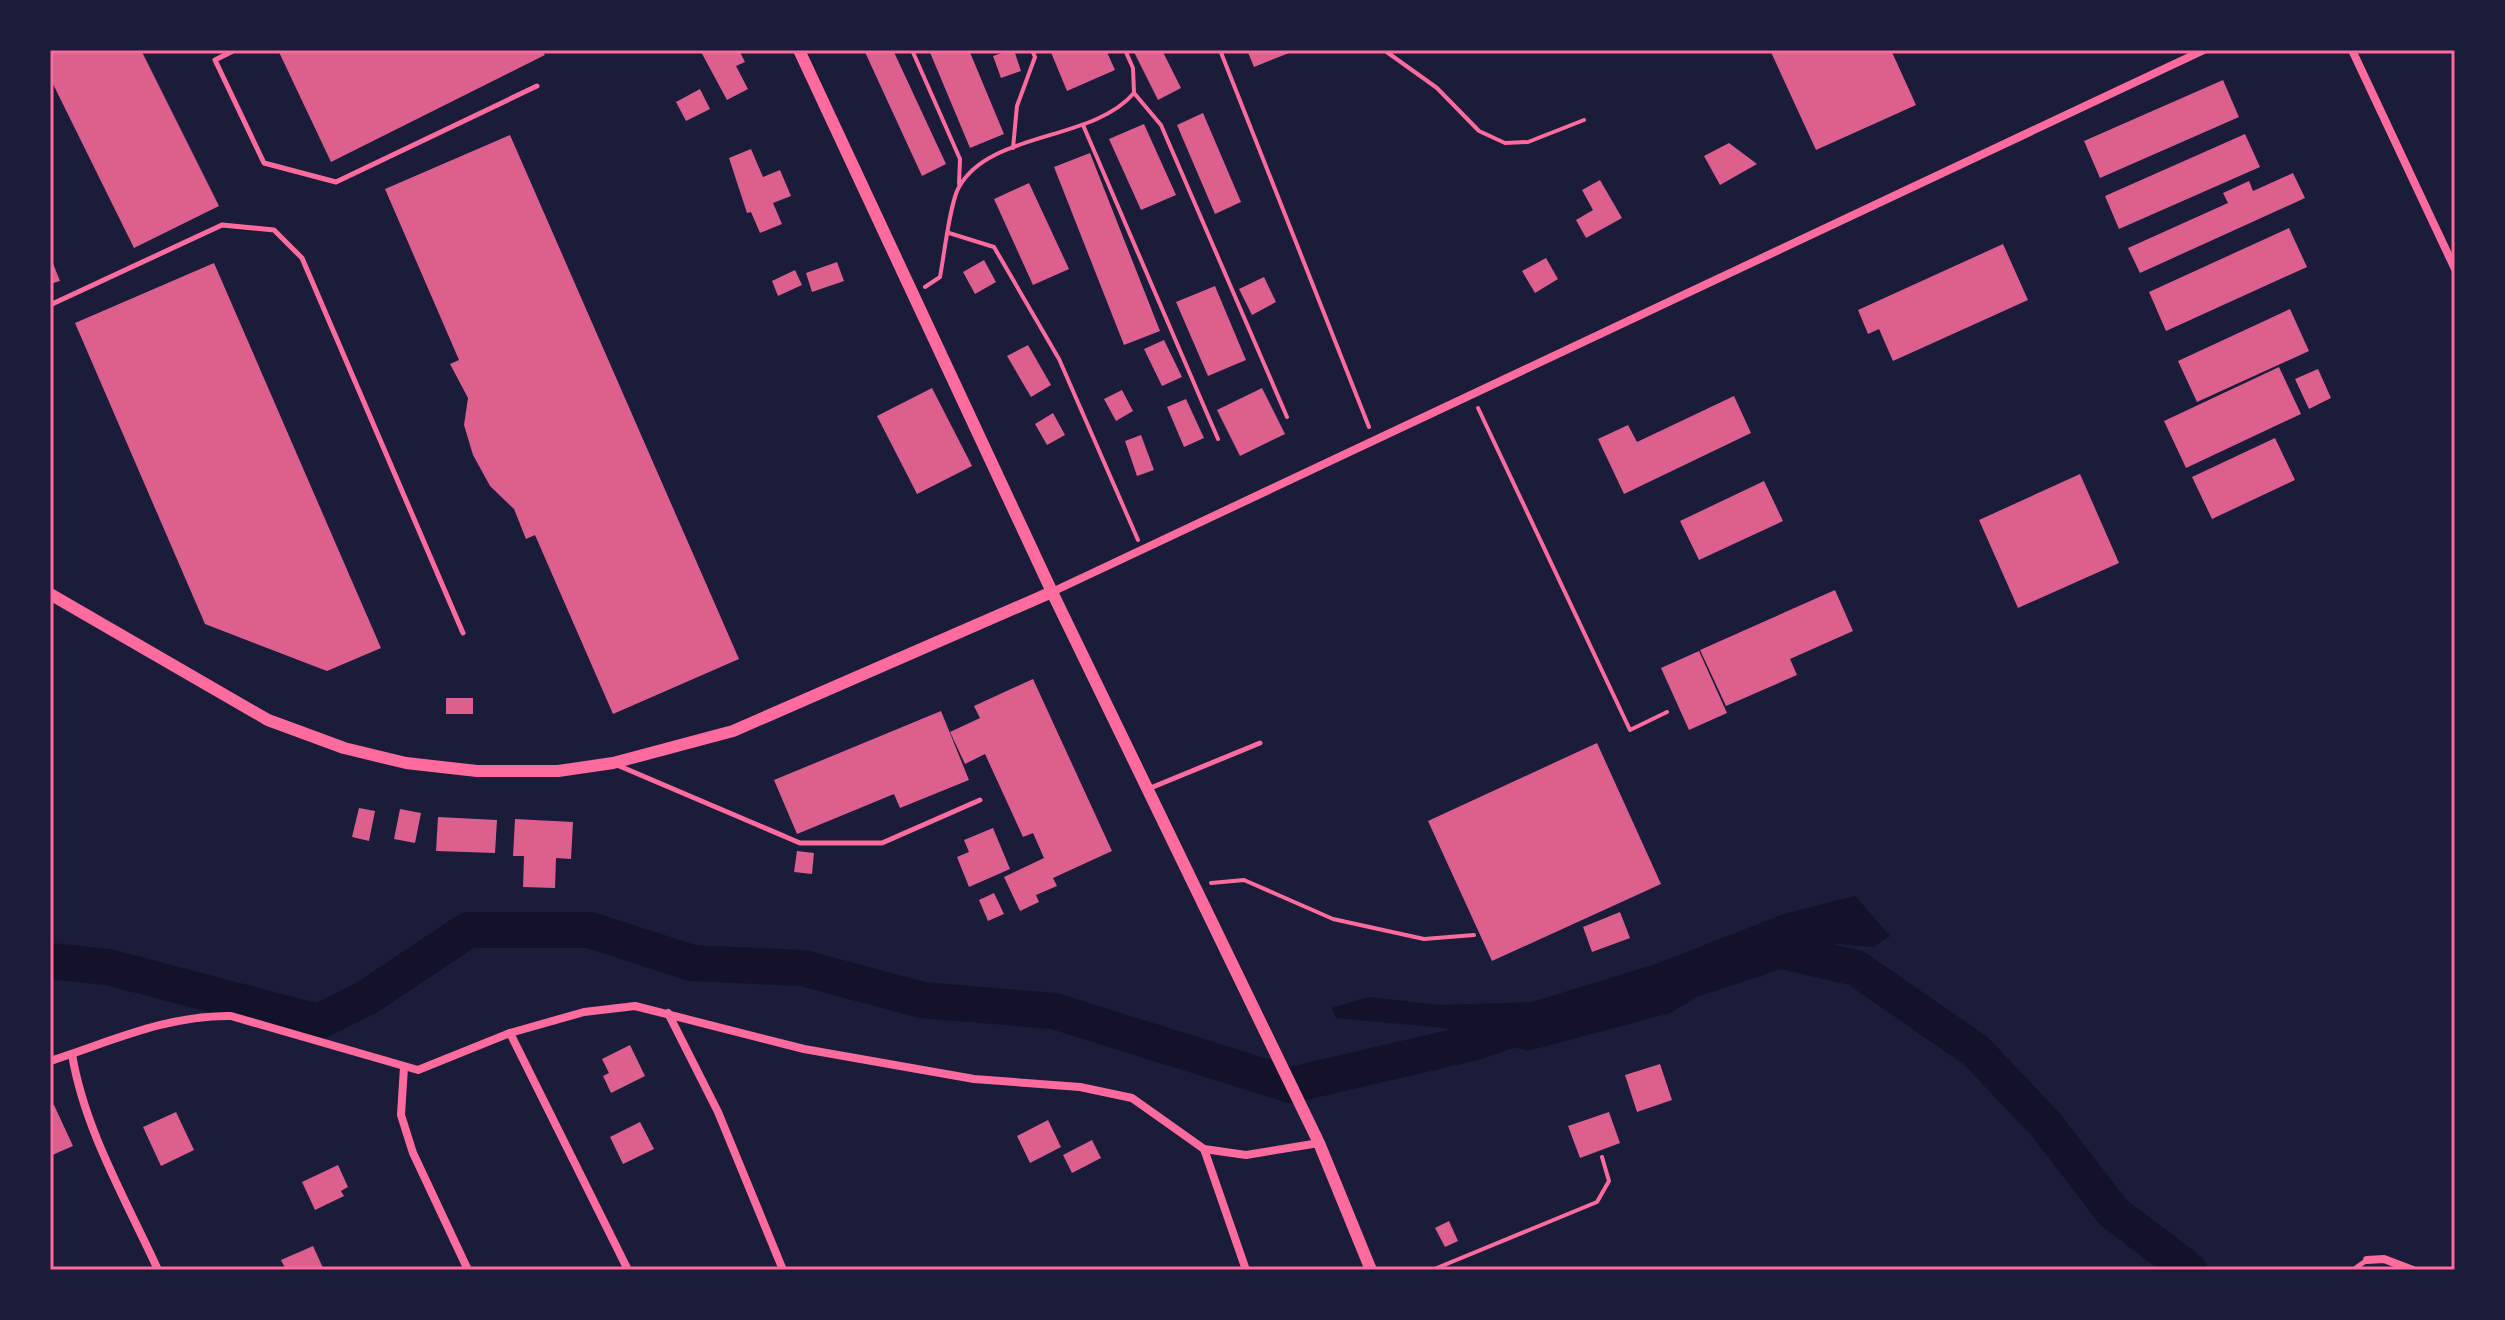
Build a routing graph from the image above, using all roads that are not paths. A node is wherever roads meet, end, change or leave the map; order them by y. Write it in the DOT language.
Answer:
graph roads {
  1 [pos="235,50"];
  2 [pos="799,50"];
  3 [pos="2204,50"];
  4 [pos="2352,50"];
  5 [pos="537,86"];
  6 [pos="2455,269"];
  7 [pos="50,305"];
  8 [pos="1052,592"];
  9 [pos="50,594"];
  10 [pos="463,633"];
  11 [pos="1260,743"];
  12 [pos="613,763"];
  13 [pos="1147,789"];
  14 [pos="980,800"];
  15 [pos="668,1013"];
  16 [pos="510,1033"];
  17 [pos="72,1054"];
  18 [pos="50,1061"];
  19 [pos="404,1067"];
  20 [pos="1319,1143"];
  21 [pos="1204,1149"];
  22 [pos="2367,1260"];
  23 [pos="158,1270"];
  24 [pos="468,1270"];
  25 [pos="628,1270"];
  26 [pos="783,1270"];
  27 [pos="1246,1270"];
  28 [pos="1371,1270"];
  29 [pos="2353,1270"];
  30 [pos="2413,1270"];
  1 -- 5 [label="lane"];
  2 -- 8 [label="street"];
  3 -- 8 [label="street"];
  4 -- 6 [label="street"];
  7 -- 10 [label="lane"];
  8 -- 12 [label="street"];
  8 -- 13 [label="street"];
  9 -- 12 [label="street"];
  11 -- 13 [label="lane"];
  12 -- 14 [label="lane"];
  13 -- 20 [label="street"];
  15 -- 16 [label="street"];
  15 -- 21 [label="street"];
  15 -- 26 [label="street"];
  16 -- 19 [label="street"];
  16 -- 25 [label="street"];
  17 -- 18 [label="street"];
  17 -- 19 [label="street"];
  17 -- 23 [label="street"];
  19 -- 24 [label="street"];
  20 -- 21 [label="street"];
  20 -- 28 [label="street"];
  21 -- 27 [label="street"];
  22 -- 29 [label="lane"];
  22 -- 30 [label="street"];
}
